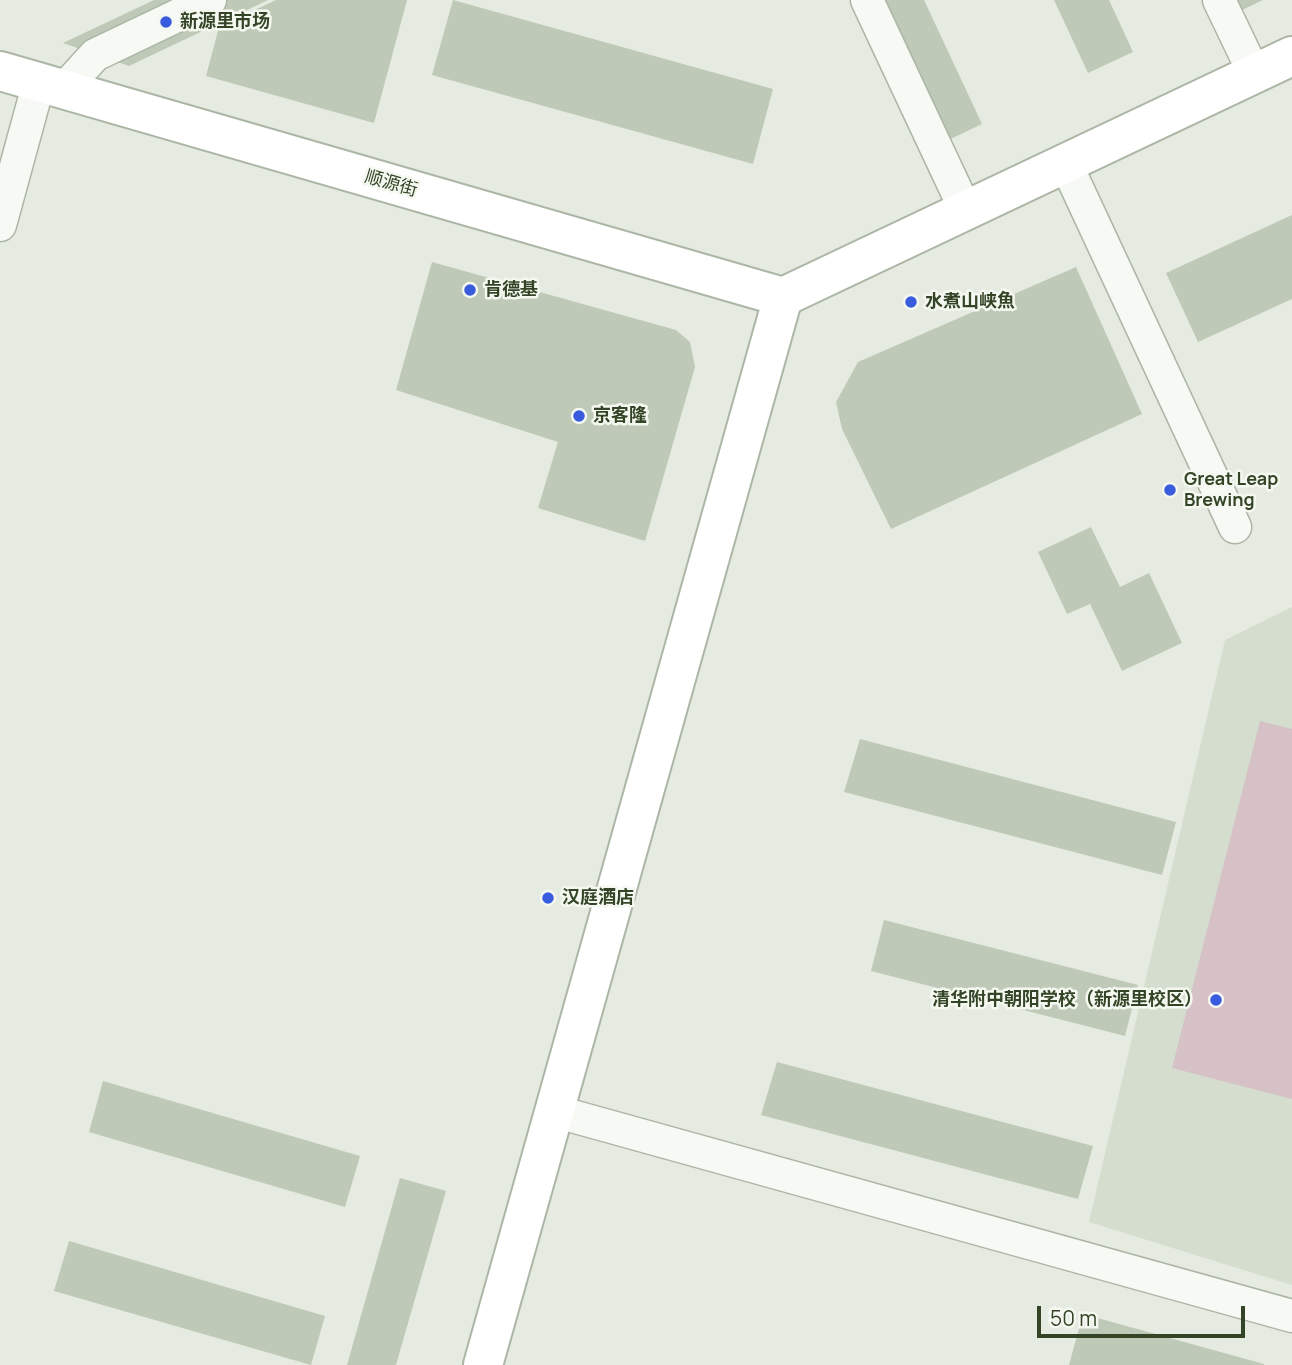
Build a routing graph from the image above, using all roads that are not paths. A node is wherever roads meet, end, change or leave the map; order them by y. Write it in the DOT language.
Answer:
graph roads {
  1 [pos="210,0"];
  2 [pos="867,0"];
  3 [pos="1219,0"];
  4 [pos="1292,56"];
  5 [pos="0,71"];
  6 [pos="1254,74"];
  7 [pos="52,85"];
  8 [pos="1065,162"];
  9 [pos="965,209"];
  10 [pos="0,225"];
  11 [pos="783,297"];
  12 [pos="1235,527"];
  13 [pos="554,1111"];
  14 [pos="1292,1316"];
  15 [pos="483,1365"];
  1 -- 7 [label="street"];
  2 -- 9 [label="street"];
  3 -- 6 [label="street"];
  4 -- 6 [label="street"];
  5 -- 7 [label="street, 顺源街"];
  6 -- 8 [label="street"];
  7 -- 10 [label="street"];
  7 -- 11 [label="street, 顺源街"];
  8 -- 9 [label="street"];
  8 -- 12 [label="street"];
  9 -- 11 [label="street"];
  11 -- 13 [label="street"];
  13 -- 14 [label="street"];
  13 -- 15 [label="street"];
}
